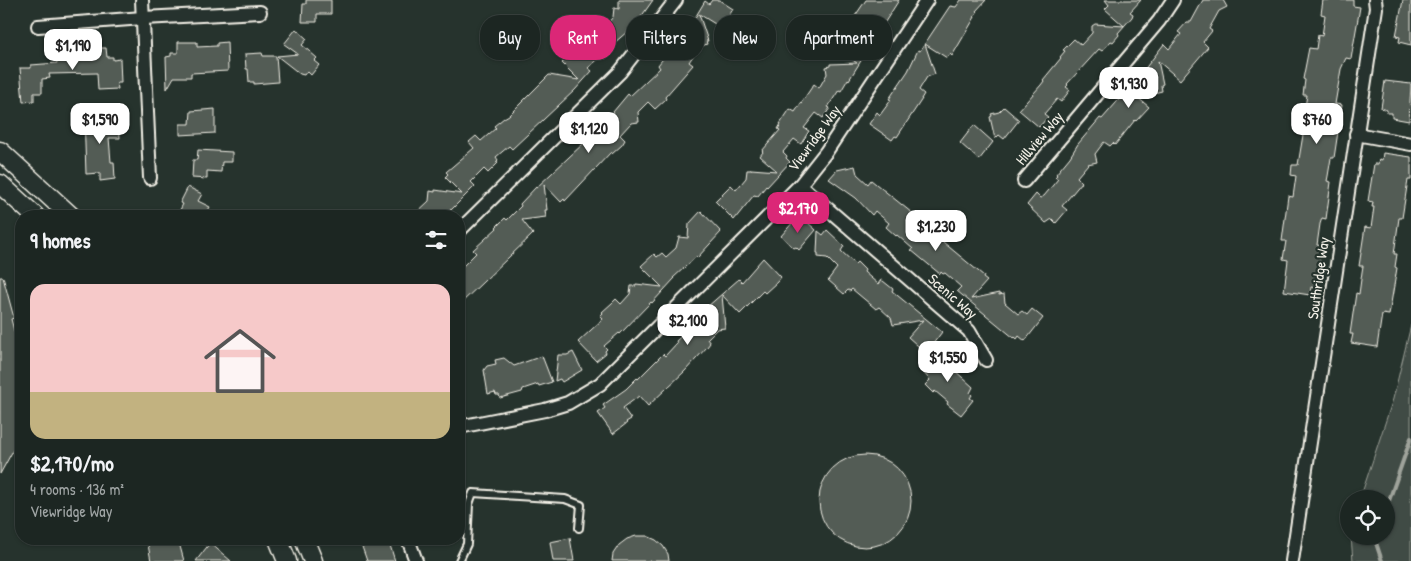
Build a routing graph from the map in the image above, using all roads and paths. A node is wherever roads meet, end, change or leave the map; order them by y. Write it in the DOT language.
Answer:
graph roads {
  1 [pos="142,0"];
  2 [pos="676,0"];
  3 [pos="927,0"];
  4 [pos="1173,0"];
  5 [pos="1376,0"];
  6 [pos="260,12"];
  7 [pos="143,18"];
  8 [pos="38,26"];
  9 [pos="1356,134"];
  10 [pos="1411,144"];
  11 [pos="0,151"];
  12 [pos="150,178"];
  13 [pos="1024,181"];
  14 [pos="0,184"];
  15 [pos="800,186"];
  16 [pos="29,210"];
  17 [pos="64,210"];
  18 [pos="465,225"];
  19 [pos="986,360"];
  20 [pos="465,426"];
  21 [pos="580,528"];
  22 [pos="280,545"];
  23 [pos="306,545"];
  24 [pos="410,545"];
  25 [pos="287,561"];
  26 [pos="313,561"];
  27 [pos="416,561"];
  28 [pos="459,561"];
  29 [pos="1292,561"];
  1 -- 7 [label="street"];
  2 -- 18 [label="street"];
  3 -- 15 [label="street, Viewridge Way"];
  4 -- 13 [label="street, Hillview Way"];
  5 -- 9 [label="street, Southridge Way"];
  6 -- 7 [label="street"];
  7 -- 8 [label="street"];
  7 -- 12 [label="street"];
  9 -- 10 [label="street"];
  9 -- 29 [label="street, Southridge Way"];
  11 -- 17 [label="main road"];
  14 -- 16 [label="main road"];
  15 -- 19 [label="street, Scenic Way"];
  15 -- 20 [label="street, Viewridge Way"];
  21 -- 28 [label="lane"];
  22 -- 25 [label="main road"];
  23 -- 26 [label="main road"];
  24 -- 27 [label="street"];
}
